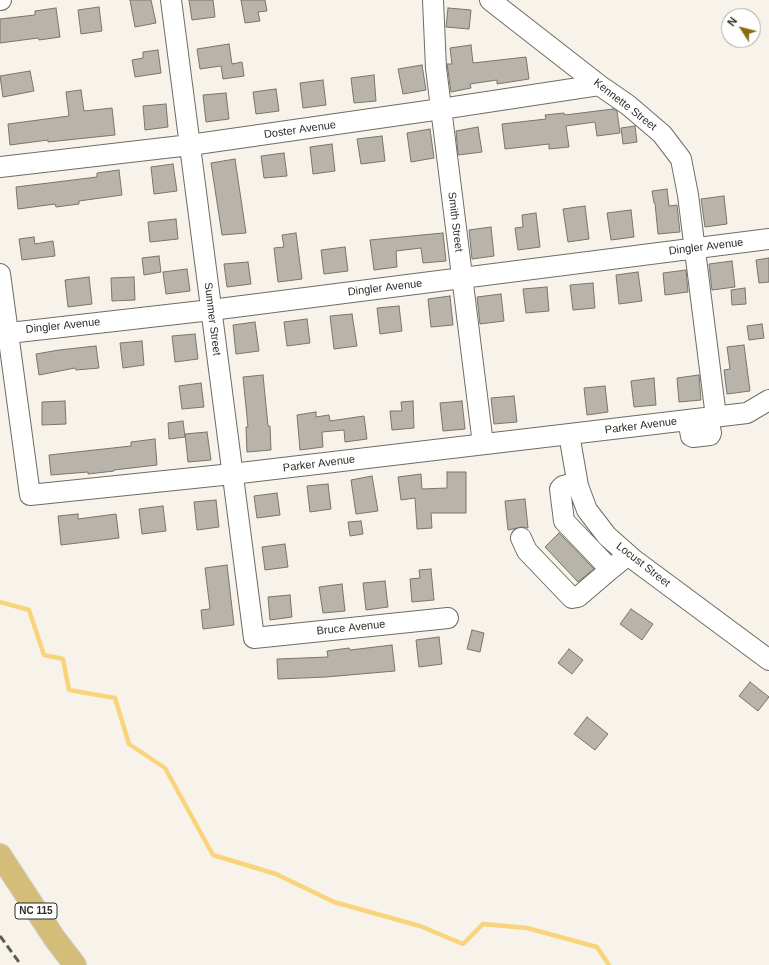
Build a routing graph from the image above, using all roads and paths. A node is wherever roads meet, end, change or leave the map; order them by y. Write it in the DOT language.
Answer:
graph roads {
  1 [pos="171,0"];
  2 [pos="433,0"];
  3 [pos="490,0"];
  4 [pos="599,85"];
  5 [pos="441,110"];
  6 [pos="190,146"];
  7 [pos="0,167"];
  8 [pos="769,239"];
  9 [pos="694,248"];
  10 [pos="0,274"];
  11 [pos="462,278"];
  12 [pos="211,310"];
  13 [pos="4,333"];
  14 [pos="769,400"];
  15 [pos="712,417"];
  16 [pos="569,434"];
  17 [pos="483,444"];
  18 [pos="232,474"];
  19 [pos="577,482"];
  20 [pos="521,538"];
  21 [pos="628,555"];
  22 [pos="612,568"];
  23 [pos="448,618"];
  24 [pos="254,638"];
  25 [pos="769,660"];
  26 [pos="0,855"];
  27 [pos="74,965"];
  1 -- 6 [label="street, Summer Street"];
  2 -- 5 [label="street, Smith Street"];
  3 -- 4 [label="street, Kennette Street"];
  4 -- 5 [label="street, Doster Avenue"];
  4 -- 9 [label="street, Kennette Street"];
  5 -- 6 [label="street, Doster Avenue"];
  5 -- 11 [label="street, Smith Street"];
  6 -- 7 [label="street, Doster Avenue"];
  6 -- 12 [label="street, Summer Street"];
  8 -- 9 [label="street, Dingler Avenue"];
  9 -- 11 [label="street, Dingler Avenue"];
  9 -- 15 [label="street, Kennette Street"];
  10 -- 13 [label="street"];
  11 -- 12 [label="street, Dingler Avenue"];
  11 -- 17 [label="street, Smith Street"];
  12 -- 13 [label="street, Dingler Avenue"];
  12 -- 18 [label="street, Summer Street"];
  13 -- 18 [label="street, Parker Avenue"];
  14 -- 15 [label="street, Parker Avenue"];
  15 -- 16 [label="street, Parker Avenue"];
  16 -- 17 [label="street, Parker Avenue"];
  16 -- 19 [label="street, Locust Street"];
  17 -- 18 [label="street, Parker Avenue"];
  18 -- 24 [label="street, Summer Street"];
  19 -- 21 [label="street, Locust Street"];
  19 -- 22 [label="street"];
  20 -- 22 [label="street"];
  21 -- 22 [label="street"];
  21 -- 25 [label="street, Locust Street"];
  23 -- 24 [label="street, Bruce Avenue"];
  26 -- 27 [label="main road, NC 115"];
}
